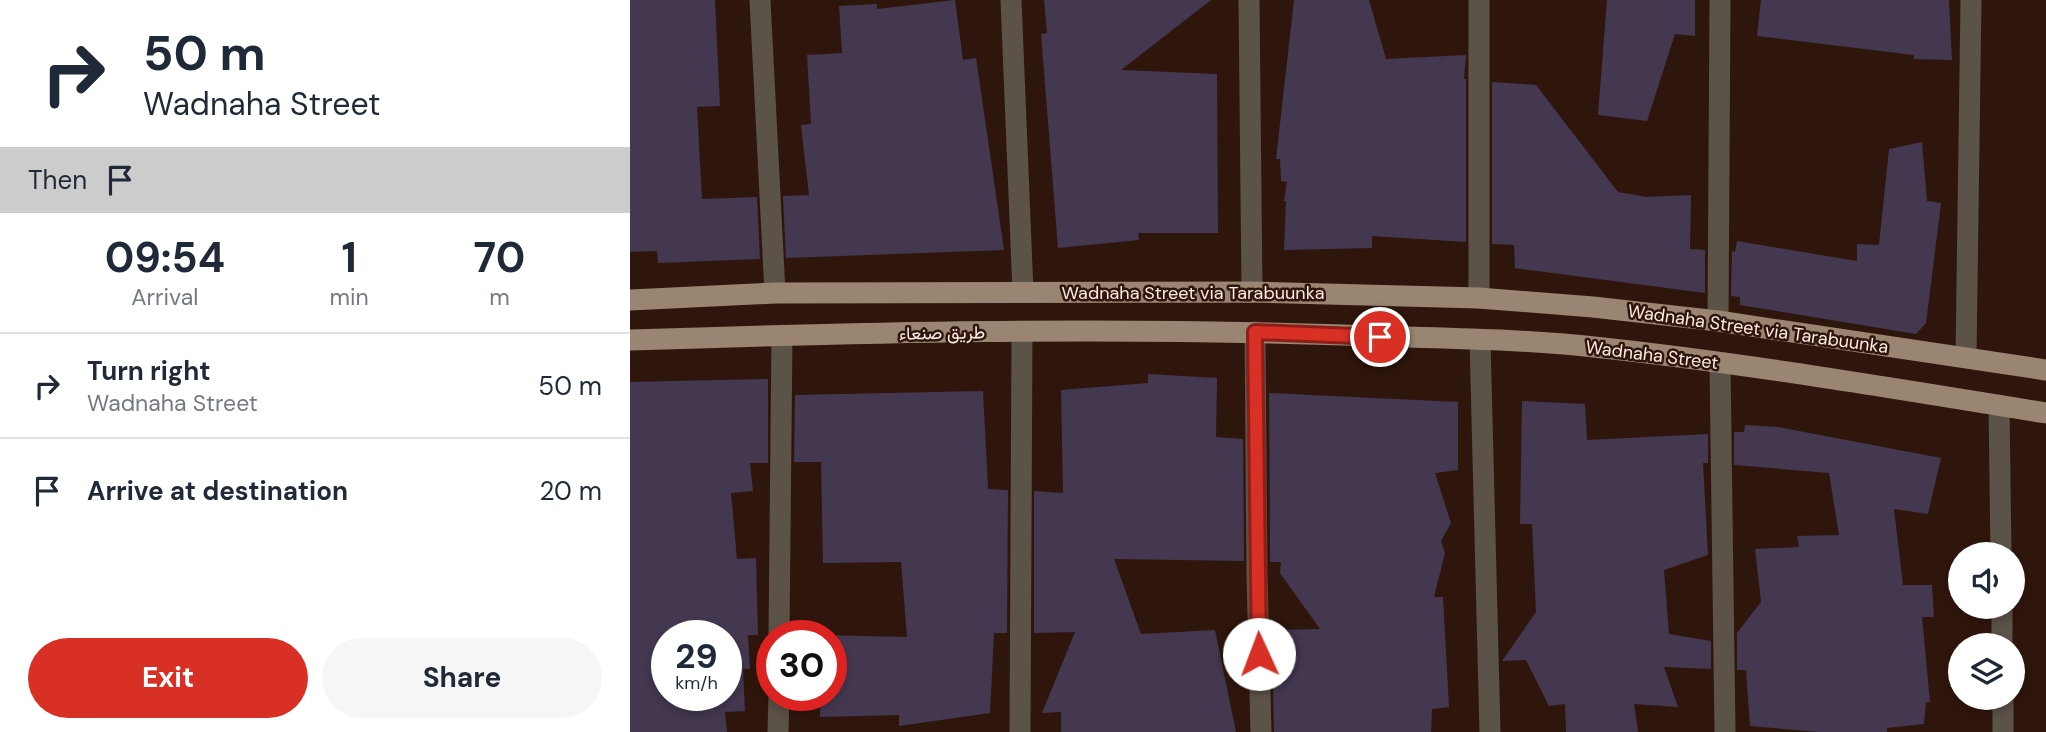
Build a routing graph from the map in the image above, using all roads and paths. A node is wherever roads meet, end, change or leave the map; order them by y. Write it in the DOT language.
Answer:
graph roads {
  1 [pos="761,0"];
  2 [pos="1011,0"];
  3 [pos="1250,0"];
  4 [pos="1479,0"];
  5 [pos="1720,0"];
  6 [pos="1971,0"];
  7 [pos="1023,292"];
  8 [pos="1252,292"];
  9 [pos="775,293"];
  10 [pos="1479,298"];
  11 [pos="630,300"];
  12 [pos="1718,321"];
  13 [pos="1022,332"];
  14 [pos="1255,332"];
  15 [pos="782,335"];
  16 [pos="630,340"];
  17 [pos="1480,340"];
  18 [pos="1965,358"];
  19 [pos="1720,364"];
  20 [pos="2046,370"];
  21 [pos="1999,405"];
  22 [pos="2046,412"];
  23 [pos="2001,542"];
  24 [pos="779,620"];
  25 [pos="2003,710"];
  26 [pos="779,711"];
  27 [pos="778,732"];
  28 [pos="1020,732"];
  29 [pos="1261,732"];
  30 [pos="1490,732"];
  31 [pos="1725,732"];
  32 [pos="2003,732"];
  1 -- 9 [label="street"];
  2 -- 7 [label="street"];
  3 -- 8 [label="street"];
  4 -- 10 [label="street"];
  5 -- 12 [label="street"];
  6 -- 18 [label="street"];
  7 -- 8 [label="main road, Wadnaha Street via Tarabuunka"];
  7 -- 9 [label="main road, Wadnaha Street via Tarabuunka"];
  8 -- 10 [label="main road, Wadnaha Street via Tarabuunka"];
  9 -- 11 [label="main road, Wadnaha Street via Tarabuunka"];
  10 -- 12 [label="main road, Wadnaha Street via Tarabuunka"];
  12 -- 18 [label="main road, Wadnaha Street via Tarabuunka"];
  13 -- 14 [label="main road, طريق صنعاء"];
  13 -- 15 [label="main road, طريق صنعاء"];
  13 -- 28 [label="street"];
  14 -- 17 [label="main road, Wadnaha Street"];
  14 -- 29 [label="street"];
  15 -- 16 [label="main road, طريق صنعاء"];
  15 -- 24 [label="street"];
  17 -- 19 [label="main road, Wadnaha Street"];
  17 -- 30 [label="street"];
  18 -- 20 [label="main road, Wadnaha Street via Tarabuunka"];
  19 -- 21 [label="main road, Wadnaha Street"];
  19 -- 31 [label="street"];
  21 -- 22 [label="main road, Wadnaha Street"];
  21 -- 23 [label="street"];
  25 -- 32 [label="street"];
  26 -- 27 [label="street"];
}
